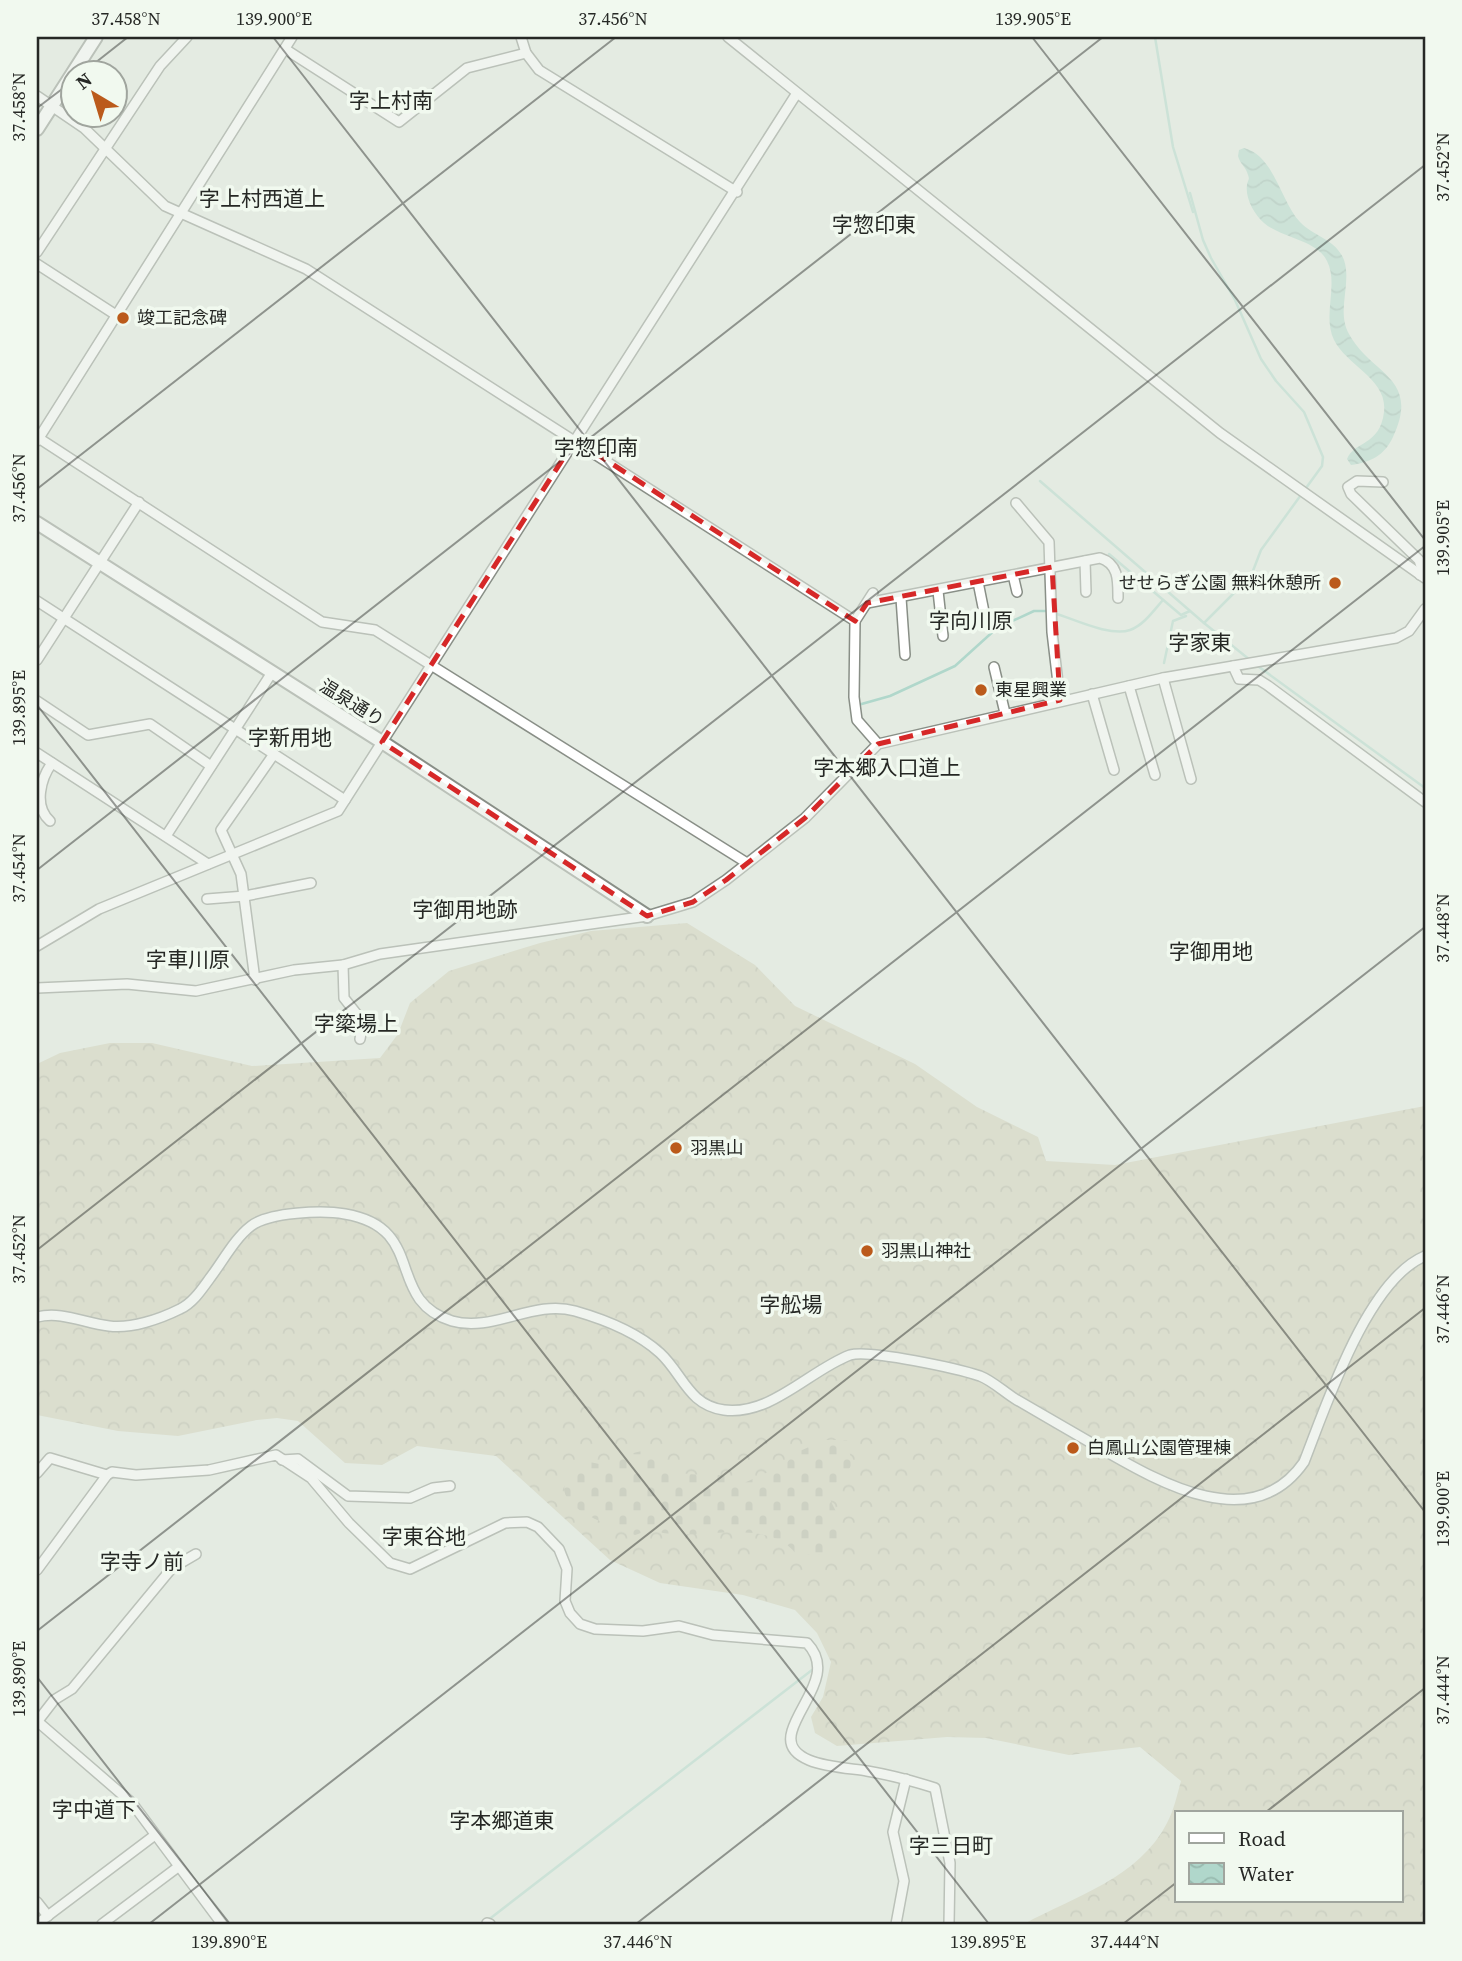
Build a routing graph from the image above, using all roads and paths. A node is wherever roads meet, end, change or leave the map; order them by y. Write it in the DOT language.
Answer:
graph roads {
  1 [pos="96,37"];
  2 [pos="187,37"];
  3 [pos="292,37"];
  4 [pos="521,37"];
  5 [pos="728,37"];
  6 [pos="285,49"];
  7 [pos="526,54"];
  8 [pos="797,93"];
  9 [pos="37,96"];
  10 [pos="51,106"];
  11 [pos="37,129"];
  12 [pos="103,147"];
  13 [pos="737,192"];
  14 [pos="180,214"];
  15 [pos="37,252"];
  16 [pos="37,264"];
  17 [pos="116,315"];
  18 [pos="37,439"];
  19 [pos="575,440"];
  20 [pos="1382,482"];
  21 [pos="139,502"];
  22 [pos="1016,503"];
  23 [pos="37,523"];
  24 [pos="1085,561"];
  25 [pos="100,564"];
  26 [pos="1052,567"];
  27 [pos="1013,575"];
  28 [pos="1423,577"];
  29 [pos="978,582"];
  30 [pos="938,591"];
  31 [pos="1017,592"];
  32 [pos="1086,592"];
  33 [pos="873,593"];
  34 [pos="901,598"];
  35 [pos="1118,598"];
  36 [pos="37,601"];
  37 [pos="867,603"];
  38 [pos="1425,609"];
  39 [pos="985,617"];
  40 [pos="64,619"];
  41 [pos="855,621"];
  42 [pos="943,636"];
  43 [pos="905,655"];
  44 [pos="37,660"];
  45 [pos="433,664"];
  46 [pos="1237,665"];
  47 [pos="994,667"];
  48 [pos="271,674"];
  49 [pos="1163,678"];
  50 [pos="1129,686"];
  51 [pos="1092,694"];
  52 [pos="1060,700"];
  53 [pos="37,701"];
  54 [pos="1005,713"];
  55 [pos="236,729"];
  56 [pos="382,743"];
  57 [pos="878,744"];
  58 [pos="37,753"];
  59 [pos="274,754"];
  60 [pos="52,763"];
  61 [pos="211,766"];
  62 [pos="1114,770"];
  63 [pos="1154,775"];
  64 [pos="1191,779"];
  65 [pos="39,800"];
  66 [pos="345,800"];
  67 [pos="1425,802"];
  68 [pos="50,821"];
  69 [pos="166,836"];
  70 [pos="231,855"];
  71 [pos="747,863"];
  72 [pos="208,864"];
  73 [pos="310,883"];
  74 [pos="245,896"];
  75 [pos="207,899"];
  76 [pos="646,916"];
  77 [pos="37,946"];
  78 [pos="343,965"];
  79 [pos="255,980"];
  80 [pos="37,988"];
  81 [pos="360,1039"];
  82 [pos="1425,1256"];
  83 [pos="37,1317"];
  84 [pos="282,1460"];
  85 [pos="37,1473"];
  86 [pos="107,1475"];
  87 [pos="450,1486"];
  88 [pos="196,1554"];
  89 [pos="37,1570"];
  90 [pos="37,1722"];
  91 [pos="906,1779"];
  92 [pos="155,1835"];
  93 [pos="178,1867"];
  94 [pos="37,1902"];
  95 [pos="48,1916"];
  96 [pos="37,1924"];
  97 [pos="102,1924"];
  98 [pos="222,1924"];
  99 [pos="896,1924"];
  100 [pos="949,1924"];
  1 -- 10 [label="street"];
  2 -- 12 [label="street"];
  3 -- 6 [label="street"];
  4 -- 7 [label="street"];
  5 -- 8 [label="street"];
  6 -- 7 [label="street"];
  6 -- 14 [label="street"];
  7 -- 13 [label="street"];
  8 -- 13 [label="street"];
  8 -- 28 [label="street"];
  9 -- 10 [label="street"];
  10 -- 11 [label="street"];
  10 -- 12 [label="street"];
  12 -- 14 [label="street"];
  12 -- 15 [label="street"];
  13 -- 19 [label="street"];
  14 -- 17 [label="street"];
  14 -- 19 [label="street"];
  16 -- 17 [label="street"];
  17 -- 18 [label="street"];
  18 -- 21 [label="street"];
  19 -- 41 [label="street"];
  19 -- 45 [label="street"];
  20 -- 28 [label="street"];
  21 -- 25 [label="street"];
  21 -- 45 [label="street"];
  22 -- 26 [label="street"];
  23 -- 25 [label="street, 温泉通り"];
  24 -- 26 [label="street"];
  24 -- 32 [label="street"];
  24 -- 35 [label="street"];
  25 -- 40 [label="street"];
  25 -- 48 [label="street, 温泉通り"];
  26 -- 27 [label="street"];
  26 -- 52 [label="street"];
  27 -- 29 [label="street"];
  27 -- 31 [label="street"];
  29 -- 30 [label="street"];
  29 -- 39 [label="street"];
  30 -- 34 [label="street"];
  30 -- 42 [label="street"];
  33 -- 37 [label="street"];
  34 -- 37 [label="street"];
  34 -- 43 [label="street"];
  36 -- 40 [label="street"];
  37 -- 41 [label="street"];
  38 -- 46 [label="street"];
  40 -- 44 [label="street"];
  40 -- 55 [label="street"];
  41 -- 57 [label="street"];
  45 -- 56 [label="street"];
  45 -- 71 [label="street"];
  46 -- 49 [label="street"];
  46 -- 67 [label="street"];
  47 -- 54 [label="street"];
  48 -- 55 [label="street"];
  48 -- 56 [label="street, 温泉通り"];
  49 -- 50 [label="street"];
  49 -- 64 [label="street"];
  50 -- 51 [label="street"];
  50 -- 63 [label="street"];
  51 -- 52 [label="street"];
  51 -- 62 [label="street"];
  52 -- 54 [label="street"];
  53 -- 61 [label="street"];
  54 -- 57 [label="street"];
  55 -- 59 [label="street"];
  55 -- 61 [label="street"];
  56 -- 66 [label="street"];
  56 -- 76 [label="street, 温泉通り"];
  57 -- 71 [label="street"];
  58 -- 60 [label="street"];
  59 -- 66 [label="street"];
  59 -- 70 [label="street"];
  60 -- 65 [label="street"];
  60 -- 69 [label="street"];
  61 -- 69 [label="street"];
  65 -- 68 [label="street"];
  66 -- 70 [label="street"];
  69 -- 72 [label="street"];
  70 -- 72 [label="street"];
  70 -- 74 [label="street"];
  71 -- 76 [label="street"];
  72 -- 77 [label="street"];
  73 -- 74 [label="street"];
  74 -- 75 [label="street"];
  74 -- 79 [label="street"];
  76 -- 78 [label="street"];
  78 -- 79 [label="street"];
  78 -- 81 [label="street"];
  79 -- 80 [label="street"];
  82 -- 83 [label="street"];
  84 -- 86 [label="street"];
  84 -- 87 [label="street"];
  84 -- 91 [label="street"];
  85 -- 86 [label="street"];
  86 -- 89 [label="street"];
  88 -- 90 [label="street"];
  90 -- 92 [label="street"];
  91 -- 99 [label="street"];
  91 -- 100 [label="street"];
  92 -- 93 [label="street"];
  92 -- 95 [label="street"];
  93 -- 97 [label="street"];
  93 -- 98 [label="street"];
  94 -- 95 [label="street"];
  95 -- 96 [label="street"];
}
